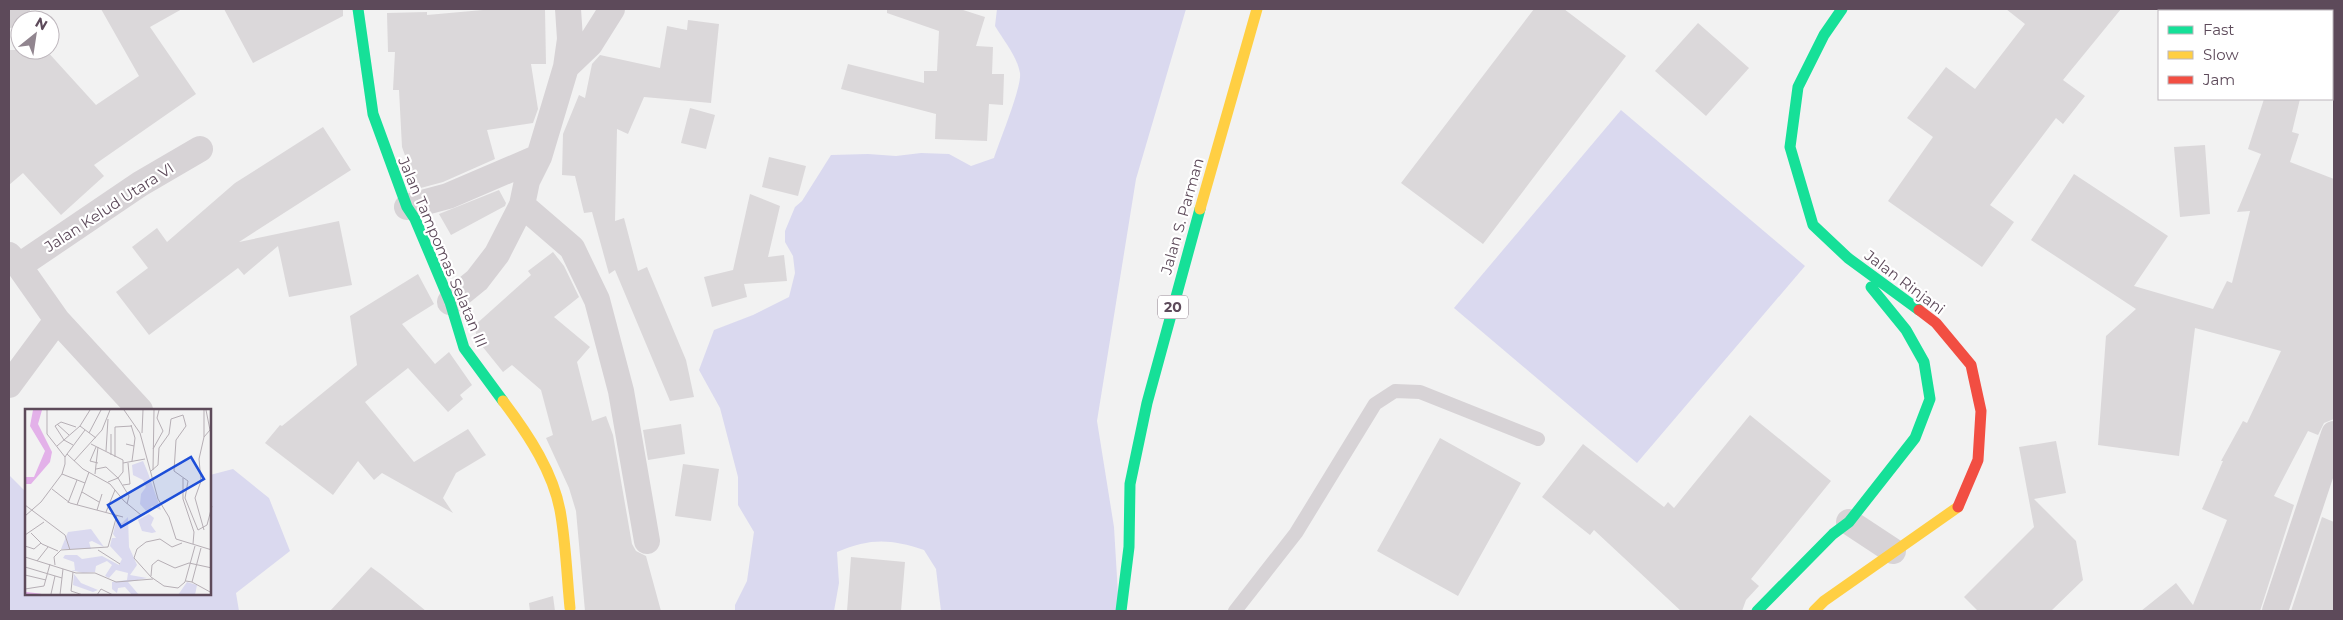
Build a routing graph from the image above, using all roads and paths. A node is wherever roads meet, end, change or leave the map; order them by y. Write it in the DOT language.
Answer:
graph roads {
  1 [pos="18,9"];
  2 [pos="358,9"];
  3 [pos="568,9"];
  4 [pos="612,9"];
  5 [pos="1257,9"];
  6 [pos="1842,9"];
  7 [pos="9,15"];
  8 [pos="566,67"];
  9 [pos="200,149"];
  10 [pos="539,157"];
  11 [pos="522,205"];
  12 [pos="407,207"];
  13 [pos="1848,258"];
  14 [pos="14,261"];
  15 [pos="450,302"];
  16 [pos="57,320"];
  17 [pos="9,385"];
  18 [pos="139,409"];
  19 [pos="2334,434"];
  20 [pos="1538,439"];
  21 [pos="1849,522"];
  22 [pos="647,541"];
  23 [pos="1893,551"];
  24 [pos="570,608"];
  25 [pos="1121,611"];
  26 [pos="1235,611"];
  27 [pos="1757,611"];
  28 [pos="1814,611"];
  29 [pos="2275,611"];
  1 -- 7 [label="street"];
  2 -- 12 [label="main road, Jalan Tampomas Selatan III"];
  3 -- 8 [label="street"];
  4 -- 8 [label="street"];
  5 -- 25 [label="main road, Jalan S. Parman / 20"];
  6 -- 13 [label="main road, Jalan Rinjani"];
  8 -- 10 [label="street"];
  9 -- 14 [label="street, Jalan Kelud Utara VI"];
  10 -- 11 [label="street"];
  10 -- 12 [label="street"];
  11 -- 15 [label="street"];
  11 -- 22 [label="street"];
  12 -- 15 [label="main road, Jalan Tampomas Selatan III"];
  13 -- 21 [label="main road"];
  13 -- 23 [label="main road, Jalan Rinjani"];
  14 -- 16 [label="street"];
  15 -- 24 [label="main road, Jalan Tampomas Selatan III"];
  16 -- 17 [label="street"];
  16 -- 18 [label="street"];
  19 -- 29 [label="street"];
  20 -- 26 [label="lane"];
  21 -- 23 [label="street"];
  21 -- 27 [label="main road"];
  23 -- 28 [label="main road, Jalan Rinjani"];
}
